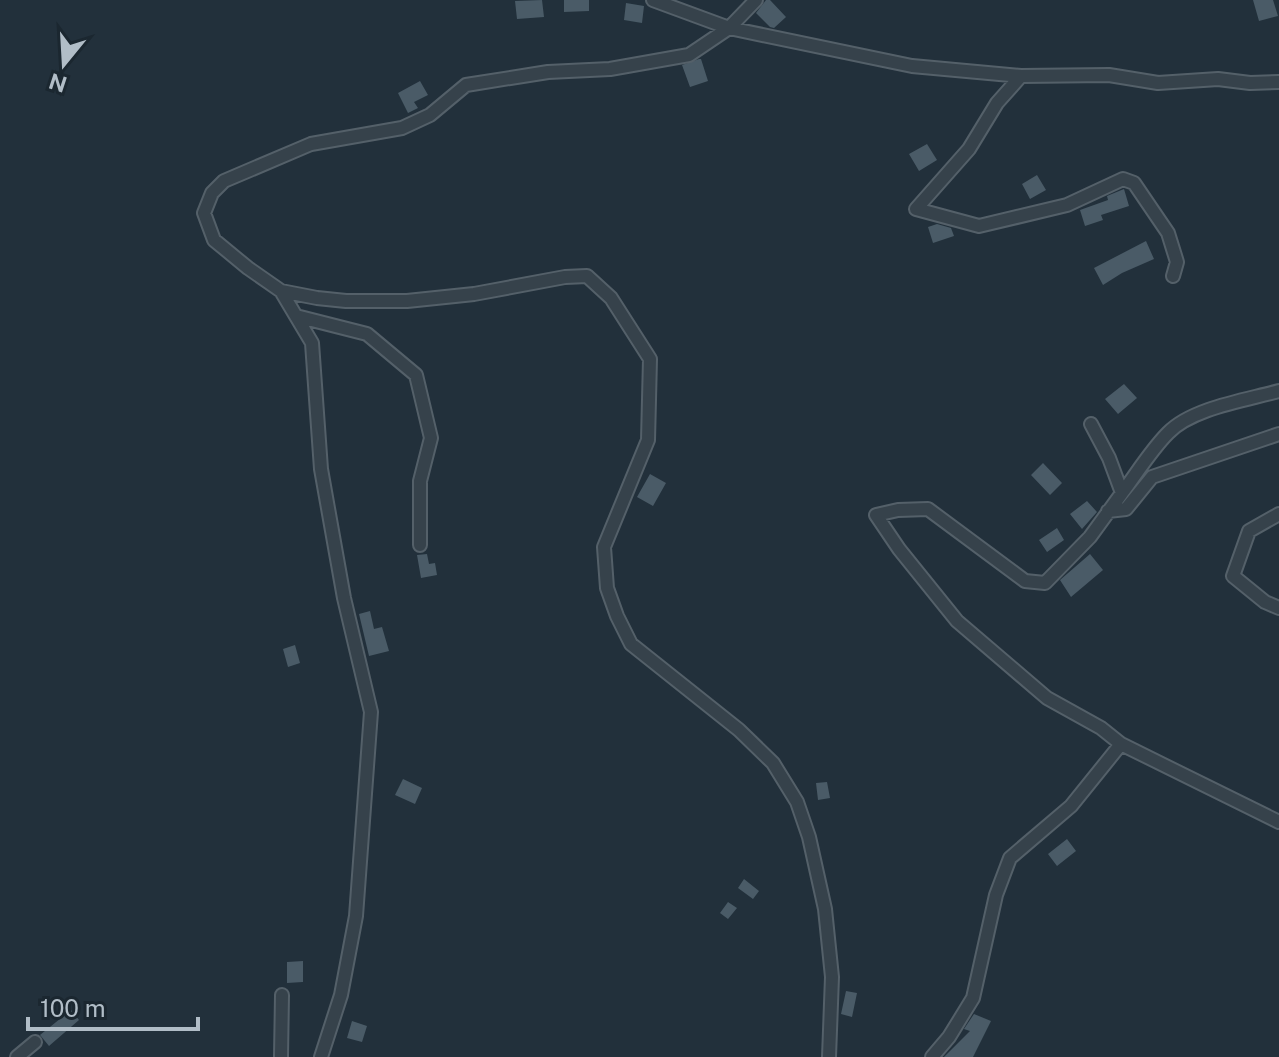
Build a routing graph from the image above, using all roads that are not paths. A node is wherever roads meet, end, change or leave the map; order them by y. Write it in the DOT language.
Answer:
graph roads {
  1 [pos="653,0"];
  2 [pos="756,0"];
  3 [pos="729,28"];
  4 [pos="1021,76"];
  5 [pos="1279,82"];
  6 [pos="1173,276"];
  7 [pos="281,291"];
  8 [pos="296,316"];
  9 [pos="1279,391"];
  10 [pos="1091,424"];
  11 [pos="1279,434"];
  12 [pos="1122,493"];
  13 [pos="1108,511"];
  14 [pos="1279,514"];
  15 [pos="420,545"];
  16 [pos="1279,608"];
  17 [pos="1121,744"];
  18 [pos="1279,822"];
  19 [pos="282,995"];
  20 [pos="35,1042"];
  21 [pos="17,1057"];
  22 [pos="281,1057"];
  23 [pos="321,1057"];
  24 [pos="829,1057"];
  25 [pos="932,1057"];
  1 -- 3 [label="street"];
  2 -- 3 [label="street"];
  3 -- 4 [label="street"];
  3 -- 7 [label="street"];
  4 -- 5 [label="street"];
  4 -- 6 [label="street"];
  7 -- 8 [label="street"];
  7 -- 24 [label="street"];
  8 -- 15 [label="street"];
  8 -- 23 [label="street"];
  9 -- 12 [label="street"];
  10 -- 12 [label="street"];
  11 -- 13 [label="street"];
  12 -- 13 [label="street"];
  13 -- 17 [label="street"];
  14 -- 16 [label="street"];
  17 -- 18 [label="street"];
  17 -- 25 [label="street"];
  19 -- 22 [label="street"];
  20 -- 21 [label="street"];
}
